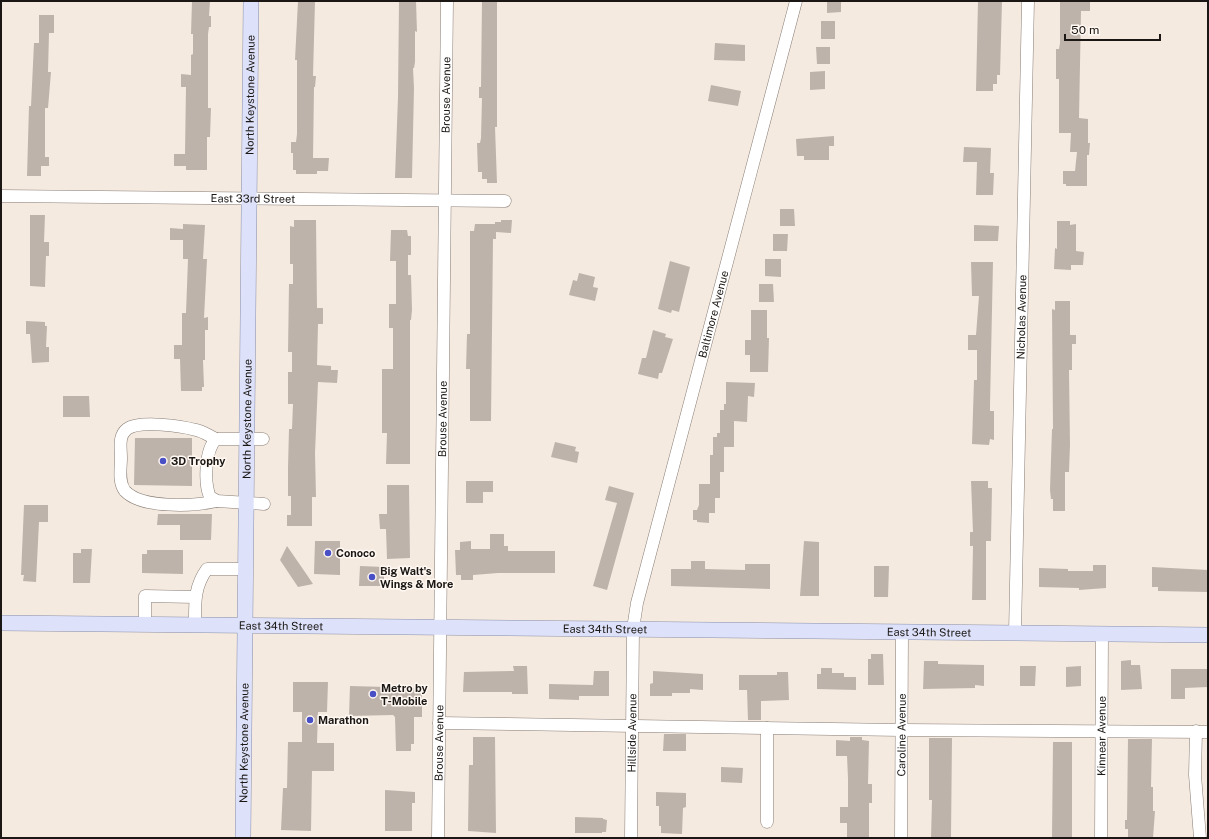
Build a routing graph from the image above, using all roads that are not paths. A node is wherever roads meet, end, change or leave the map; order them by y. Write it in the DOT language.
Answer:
graph roads {
  1 [pos="252,1"];
  2 [pos="447,1"];
  3 [pos="796,1"];
  4 [pos="1028,1"];
  5 [pos="1,196"];
  6 [pos="249,198"];
  7 [pos="445,200"];
  8 [pos="505,201"];
  9 [pos="216,439"];
  10 [pos="247,439"];
  11 [pos="263,439"];
  12 [pos="217,501"];
  13 [pos="246,503"];
  14 [pos="264,504"];
  15 [pos="246,569"];
  16 [pos="195,597"];
  17 [pos="1,623"];
  18 [pos="144,624"];
  19 [pos="195,624"];
  20 [pos="245,625"];
  21 [pos="440,627"];
  22 [pos="633,629"];
  23 [pos="902,632"];
  24 [pos="1014,633"];
  25 [pos="1102,634"];
  26 [pos="1208,635"];
  27 [pos="439,723"];
  28 [pos="632,724"];
  29 [pos="767,728"];
  30 [pos="902,730"];
  31 [pos="1101,731"];
  32 [pos="1196,731"];
  33 [pos="1208,732"];
  34 [pos="767,822"];
  35 [pos="243,838"];
  36 [pos="438,838"];
  37 [pos="631,838"];
  38 [pos="901,838"];
  39 [pos="1101,838"];
  40 [pos="1200,838"];
  1 -- 6 [label="main road, North Keystone Avenue"];
  2 -- 7 [label="street, Brouse Avenue"];
  3 -- 22 [label="street, Baltimore Avenue"];
  4 -- 24 [label="street, Nicholas Avenue"];
  5 -- 6 [label="street, East 33rd Street"];
  6 -- 7 [label="street, East 33rd Street"];
  6 -- 10 [label="main road, North Keystone Avenue"];
  7 -- 8 [label="street, East 33rd Street"];
  7 -- 21 [label="street, Brouse Avenue"];
  9 -- 10 [label="street"];
  9 -- 12 [label="street"];
  9 -- 12 [label="street"];
  10 -- 11 [label="street"];
  10 -- 13 [label="main road, North Keystone Avenue"];
  12 -- 13 [label="street"];
  13 -- 14 [label="street"];
  13 -- 15 [label="main road, North Keystone Avenue"];
  15 -- 16 [label="street"];
  15 -- 20 [label="main road, North Keystone Avenue"];
  16 -- 18 [label="street"];
  16 -- 19 [label="street"];
  17 -- 18 [label="main road, East 34th Street"];
  18 -- 19 [label="main road, East 34th Street"];
  19 -- 20 [label="main road, East 34th Street"];
  20 -- 21 [label="main road, East 34th Street"];
  20 -- 35 [label="main road, North Keystone Avenue"];
  21 -- 22 [label="main road, East 34th Street"];
  21 -- 27 [label="street, Brouse Avenue"];
  22 -- 23 [label="main road, East 34th Street"];
  22 -- 28 [label="street, Hillside Avenue"];
  23 -- 24 [label="main road, East 34th Street"];
  23 -- 30 [label="street, Caroline Avenue"];
  24 -- 25 [label="main road, East 34th Street"];
  25 -- 26 [label="main road, East 34th Street"];
  25 -- 31 [label="street, Kinnear Avenue"];
  27 -- 28 [label="street"];
  27 -- 36 [label="street, Brouse Avenue"];
  28 -- 29 [label="street"];
  28 -- 37 [label="street, Hillside Avenue"];
  29 -- 30 [label="street"];
  29 -- 34 [label="street"];
  30 -- 31 [label="street"];
  30 -- 38 [label="street, Caroline Avenue"];
  31 -- 32 [label="street"];
  31 -- 39 [label="street, Kinnear Avenue"];
  32 -- 33 [label="street"];
  32 -- 40 [label="street"];
}
